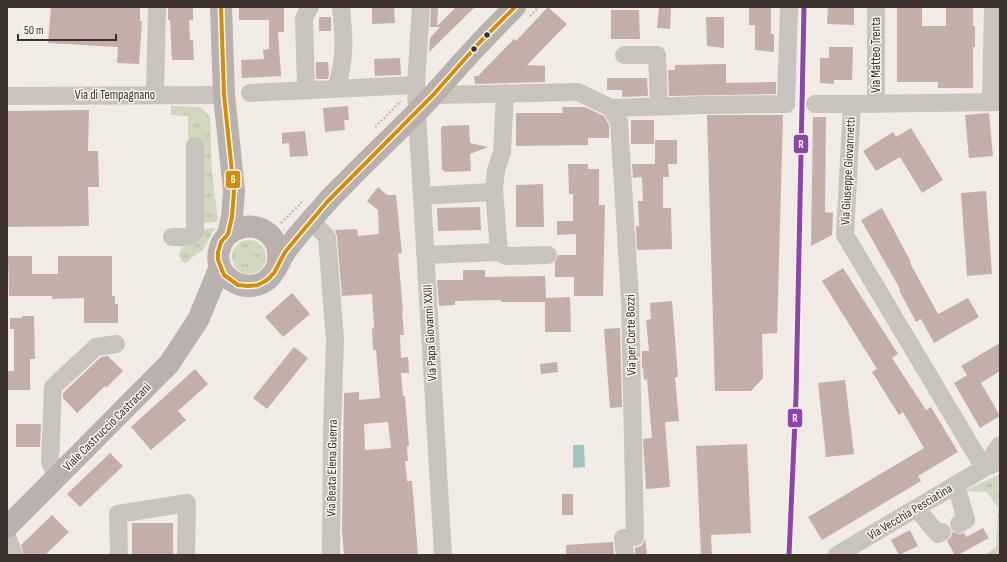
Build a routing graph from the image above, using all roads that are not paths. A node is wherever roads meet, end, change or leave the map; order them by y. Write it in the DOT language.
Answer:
graph roads {
  1 [pos="157,7"];
  2 [pos="221,7"];
  3 [pos="310,7"];
  4 [pos="342,7"];
  5 [pos="420,7"];
  6 [pos="515,7"];
  7 [pos="789,7"];
  8 [pos="876,7"];
  9 [pos="993,7"];
  10 [pos="624,55"];
  11 [pos="336,88"];
  12 [pos="306,90"];
  13 [pos="425,90"];
  14 [pos="250,93"];
  15 [pos="505,93"];
  16 [pos="155,95"];
  17 [pos="224,95"];
  18 [pos="7,96"];
  19 [pos="996,102"];
  20 [pos="876,103"];
  21 [pos="816,104"];
  22 [pos="852,104"];
  23 [pos="659,106"];
  24 [pos="611,108"];
  25 [pos="417,112"];
  26 [pos="195,146"];
  27 [pos="494,189"];
  28 [pos="234,191"];
  29 [pos="422,196"];
  30 [pos="326,202"];
  31 [pos="311,221"];
  32 [pos="269,230"];
  33 [pos="228,234"];
  34 [pos="172,237"];
  35 [pos="499,252"];
  36 [pos="425,255"];
  37 [pos="548,255"];
  38 [pos="278,264"];
  39 [pos="220,267"];
  40 [pos="238,285"];
  41 [pos="198,320"];
  42 [pos="116,344"];
  43 [pos="1000,446"];
  44 [pos="1000,461"];
  45 [pos="992,467"];
  46 [pos="57,477"];
  47 [pos="956,485"];
  48 [pos="916,508"];
  49 [pos="959,524"];
  50 [pos="8,527"];
  51 [pos="942,532"];
  52 [pos="14,555"];
  53 [pos="119,555"];
  54 [pos="186,555"];
  55 [pos="331,555"];
  56 [pos="443,555"];
  57 [pos="625,555"];
  58 [pos="837,555"];
  1 -- 16 [label="street"];
  2 -- 17 [label="main road"];
  3 -- 12 [label="street"];
  4 -- 11 [label="street"];
  5 -- 13 [label="street"];
  6 -- 13 [label="main road"];
  7 -- 23 [label="street"];
  8 -- 20 [label="street, Via Matteo Trenta"];
  9 -- 19 [label="street"];
  10 -- 23 [label="street"];
  11 -- 12 [label="street"];
  11 -- 13 [label="street"];
  12 -- 14 [label="street"];
  13 -- 15 [label="street"];
  13 -- 25 [label="main road"];
  15 -- 24 [label="street"];
  15 -- 27 [label="street"];
  16 -- 17 [label="street, Via di Tempagnano"];
  16 -- 18 [label="street, Via di Tempagnano"];
  17 -- 28 [label="main road"];
  19 -- 20 [label="street, Via Giuseppe Giovannetti"];
  20 -- 22 [label="street, Via Giuseppe Giovannetti"];
  21 -- 22 [label="street, Via Giuseppe Giovannetti"];
  22 -- 45 [label="street, Via Giuseppe Giovannetti"];
  23 -- 24 [label="street"];
  24 -- 57 [label="street, Via per Corte Bozzi"];
  25 -- 29 [label="street, Via Papa Giovanni XXIII"];
  25 -- 30 [label="main road"];
  26 -- 34 [label="street"];
  27 -- 29 [label="street"];
  27 -- 35 [label="street"];
  28 -- 32 [label="main road"];
  28 -- 33 [label="main road, Viale Castruccio Castracani"];
  29 -- 36 [label="street, Via Papa Giovanni XXIII"];
  30 -- 31 [label="main road"];
  30 -- 32 [label="main road"];
  31 -- 38 [label="main road"];
  31 -- 55 [label="street, Via Beata Elena Guerra"];
  32 -- 33 [label="main road"];
  32 -- 38 [label="main road"];
  33 -- 39 [label="main road, Viale Castruccio Castracani"];
  35 -- 36 [label="street"];
  35 -- 37 [label="street"];
  36 -- 56 [label="street, Via Papa Giovanni XXIII"];
  38 -- 40 [label="main road"];
  39 -- 40 [label="main road"];
  39 -- 41 [label="main road, Viale Castruccio Castracani"];
  40 -- 41 [label="main road, Viale Castruccio Castracani"];
  41 -- 46 [label="main road, Viale Castruccio Castracani"];
  42 -- 46 [label="street"];
  43 -- 45 [label="street"];
  44 -- 45 [label="street, Via Vecchia Pesciatina"];
  45 -- 47 [label="street, Via Vecchia Pesciatina"];
  46 -- 50 [label="main road, Viale Castruccio Castracani"];
  47 -- 48 [label="street, Via Vecchia Pesciatina"];
  47 -- 49 [label="street"];
  48 -- 51 [label="street"];
  48 -- 58 [label="street, Via Vecchia Pesciatina"];
  50 -- 52 [label="street"];
  53 -- 54 [label="street"];
}
